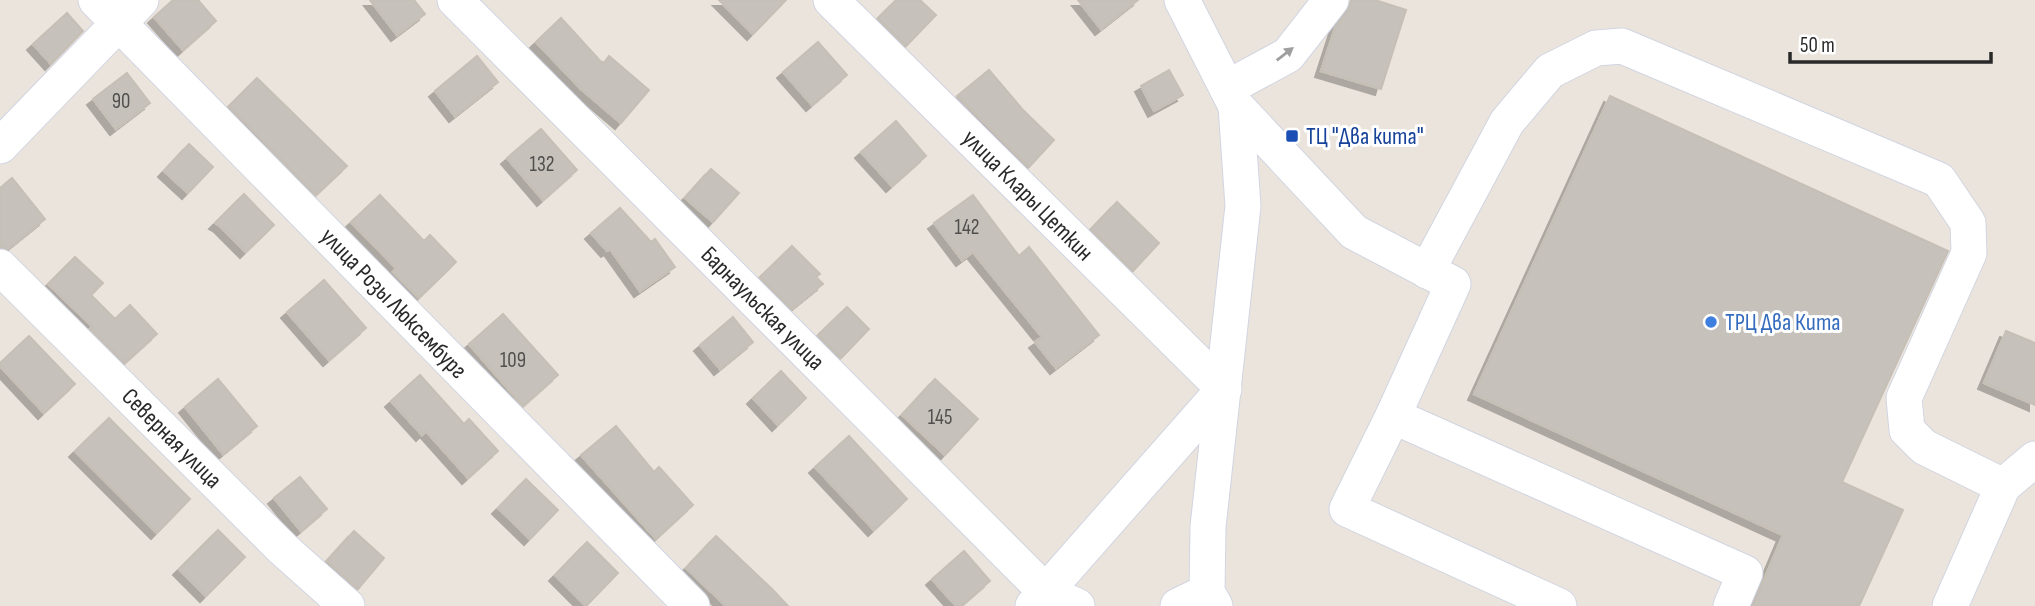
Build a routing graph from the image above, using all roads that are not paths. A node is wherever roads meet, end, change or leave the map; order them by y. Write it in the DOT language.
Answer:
graph roads {
  1 [pos="456,0"];
  2 [pos="831,0"];
  3 [pos="1182,0"];
  4 [pos="1331,0"];
  5 [pos="118,7"];
  6 [pos="1232,97"];
  7 [pos="0,146"];
  8 [pos="0,267"];
  9 [pos="1427,271"];
  10 [pos="1224,389"];
  11 [pos="1393,416"];
  12 [pos="2035,459"];
  13 [pos="2003,486"];
  14 [pos="1052,601"];
  15 [pos="1200,601"];
  16 [pos="347,606"];
  17 [pos="692,606"];
  18 [pos="1559,606"];
  19 [pos="1731,606"];
  20 [pos="1950,606"];
  1 -- 14 [label="street, Барнаульская улица"];
  2 -- 10 [label="street, улица Клары Цеткин"];
  3 -- 6 [label="street"];
  6 -- 4 [label="street, one-way"];
  5 -- 7 [label="street"];
  5 -- 17 [label="street, улица Розы Люксембург"];
  6 -- 9 [label="street"];
  6 -- 10 [label="street"];
  8 -- 16 [label="street, Северная улица"];
  9 -- 11 [label="street"];
  9 -- 13 [label="street"];
  10 -- 14 [label="street"];
  10 -- 15 [label="street"];
  11 -- 18 [label="street"];
  11 -- 19 [label="street"];
  12 -- 13 [label="street"];
  13 -- 20 [label="street"];
}
